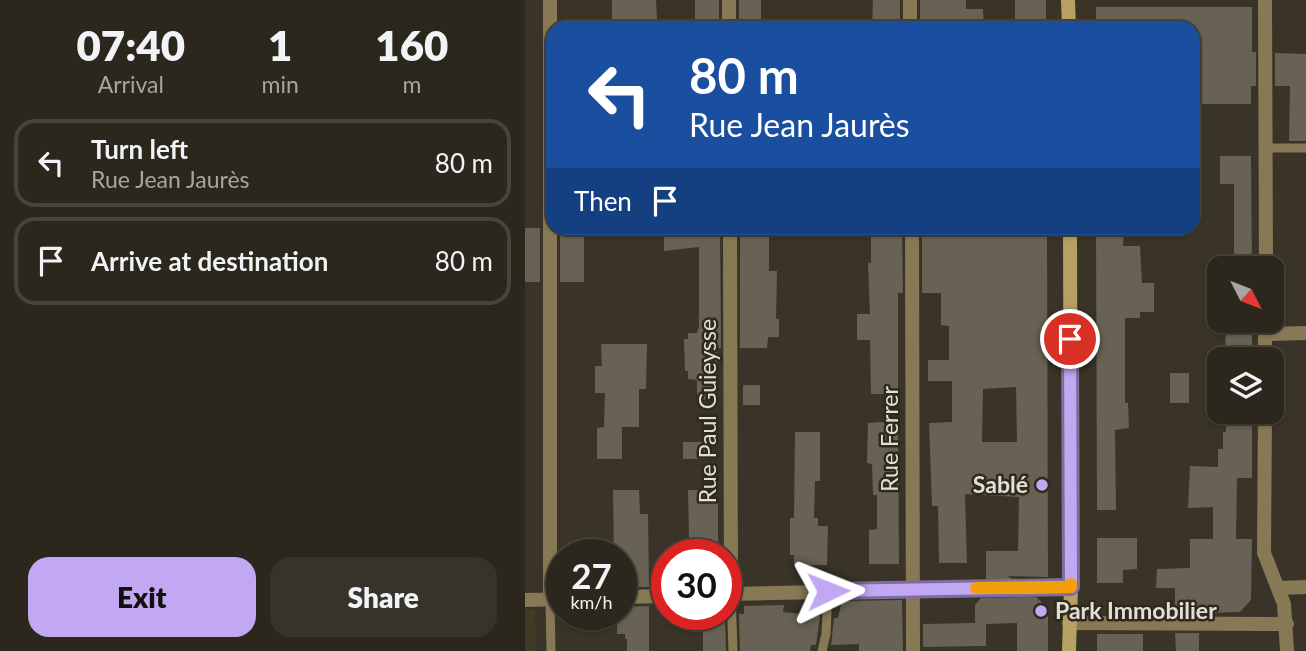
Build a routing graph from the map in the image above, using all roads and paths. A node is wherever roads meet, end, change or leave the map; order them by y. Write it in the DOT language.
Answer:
graph roads {
  1 [pos="550,0"];
  2 [pos="729,0"];
  3 [pos="910,0"];
  4 [pos="1068,0"];
  5 [pos="1265,0"];
  6 [pos="550,21"];
  7 [pos="729,21"];
  8 [pos="910,21"];
  9 [pos="1069,21"];
  10 [pos="1267,148"];
  11 [pos="1306,148"];
  12 [pos="552,235"];
  13 [pos="730,235"];
  14 [pos="912,235"];
  15 [pos="1070,235"];
  16 [pos="1266,256"];
  17 [pos="1285,330"];
  18 [pos="1306,333"];
  19 [pos="1265,424"];
  20 [pos="555,539"];
  21 [pos="729,539"];
  22 [pos="1071,587"];
  23 [pos="1306,587"];
  24 [pos="1279,588"];
  25 [pos="914,589"];
  26 [pos="828,591"];
  27 [pos="742,594"];
  28 [pos="525,600"];
  29 [pos="546,600"];
  30 [pos="1069,623"];
  31 [pos="1287,624"];
  32 [pos="553,630"];
  33 [pos="732,630"];
  34 [pos="551,651"];
  35 [pos="733,651"];
  36 [pos="822,651"];
  37 [pos="913,651"];
  38 [pos="1069,651"];
  39 [pos="1287,651"];
  1 -- 6 [label="street"];
  2 -- 7 [label="street"];
  3 -- 8 [label="street"];
  4 -- 9 [label="main road"];
  5 -- 10 [label="street"];
  10 -- 11 [label="lane"];
  10 -- 16 [label="street"];
  12 -- 20 [label="street"];
  13 -- 21 [label="street, Rue Paul Guieysse"];
  14 -- 25 [label="street, Rue Ferrer"];
  15 -- 22 [label="main road"];
  17 -- 18 [label="street"];
  19 -- 24 [label="street"];
  22 -- 25 [label="street"];
  22 -- 30 [label="main road"];
  23 -- 24 [label="street"];
  24 -- 31 [label="street"];
  25 -- 26 [label="street"];
  25 -- 37 [label="street, Rue Ferrer"];
  26 -- 27 [label="street"];
  26 -- 36 [label="lane"];
  28 -- 29 [label="street"];
  30 -- 31 [label="street"];
  30 -- 38 [label="main road"];
  31 -- 39 [label="street"];
  32 -- 34 [label="lane"];
  33 -- 35 [label="lane"];
}
